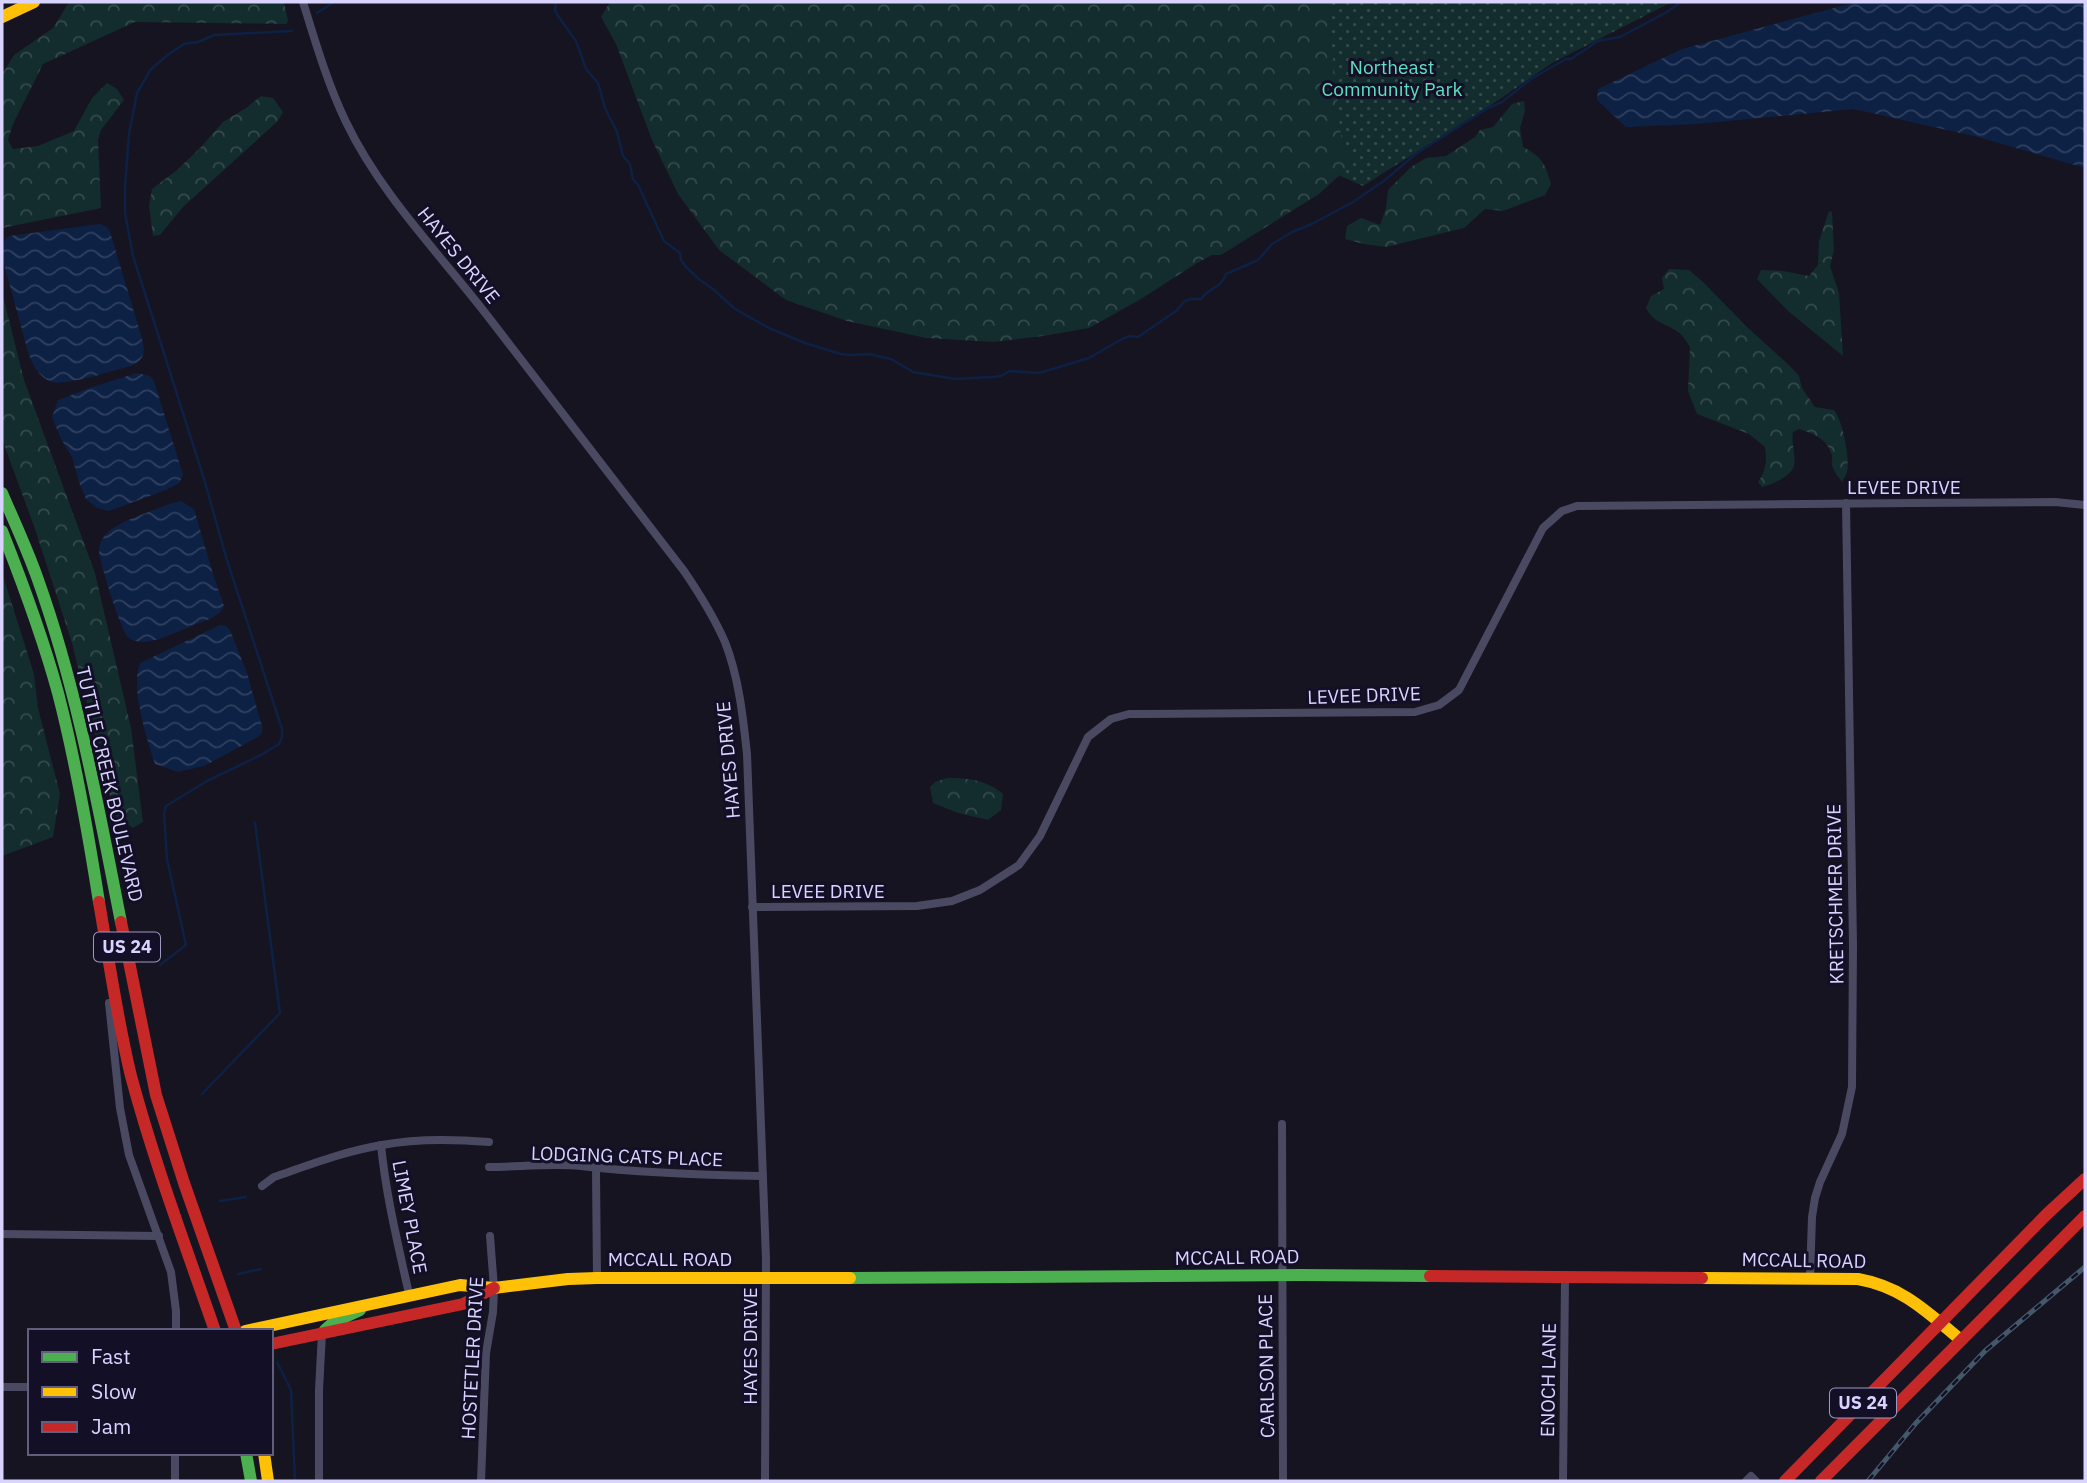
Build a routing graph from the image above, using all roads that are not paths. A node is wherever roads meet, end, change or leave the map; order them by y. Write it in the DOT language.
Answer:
graph roads {
  1 [pos="34,2"];
  2 [pos="303,2"];
  3 [pos="2,17"];
  4 [pos="2,493"];
  5 [pos="1846,503"];
  6 [pos="2085,505"];
  7 [pos="2,531"];
  8 [pos="752,907"];
  9 [pos="106,944"];
  10 [pos="135,989"];
  11 [pos="128,1063"];
  12 [pos="116,1080"];
  13 [pos="1282,1124"];
  14 [pos="489,1142"];
  15 [pos="381,1145"];
  16 [pos="489,1167"];
  17 [pos="596,1169"];
  18 [pos="763,1177"];
  19 [pos="2085,1178"];
  20 [pos="262,1186"];
  21 [pos="2085,1216"];
  22 [pos="2,1234"];
  23 [pos="159,1236"];
  24 [pos="490,1236"];
  25 [pos="1281,1276"];
  26 [pos="597,1278"];
  27 [pos="765,1278"];
  28 [pos="1565,1278"];
  29 [pos="1810,1278"];
  30 [pos="494,1288"];
  31 [pos="409,1294"];
  32 [pos="372,1303"];
  33 [pos="367,1323"];
  34 [pos="1940,1324"];
  35 [pos="176,1329"];
  36 [pos="214,1329"];
  37 [pos="235,1329"];
  38 [pos="254,1329"];
  39 [pos="322,1333"];
  40 [pos="1961,1340"];
  41 [pos="273,1344"];
  42 [pos="2,1387"];
  43 [pos="28,1387"];
  44 [pos="175,1455"];
  45 [pos="246,1455"];
  46 [pos="264,1455"];
  47 [pos="175,1481"];
  48 [pos="251,1481"];
  49 [pos="268,1481"];
  50 [pos="319,1481"];
  51 [pos="481,1481"];
  52 [pos="765,1481"];
  53 [pos="1283,1481"];
  54 [pos="1563,1481"];
  55 [pos="1785,1481"];
  56 [pos="1821,1481"];
  1 -- 3 [label="main road"];
  2 -- 8 [label="street, HAYES DRIVE"];
  4 -- 10 [label="main road, TUTTLE CREEK BOULEVARD / US 24"];
  5 -- 6 [label="street, LEVEE DRIVE"];
  5 -- 8 [label="street, LEVEE DRIVE"];
  5 -- 29 [label="street, KRETSCHMER DRIVE"];
  7 -- 9 [label="main road, TUTTLE CREEK BOULEVARD / US 24"];
  8 -- 18 [label="street, HAYES DRIVE"];
  9 -- 11 [label="main road, TUTTLE CREEK BOULEVARD / US 24"];
  9 -- 12 [label="street"];
  10 -- 11 [label="main road"];
  10 -- 37 [label="main road, TUTTLE CREEK BOULEVARD / US 24"];
  11 -- 12 [label="main road"];
  11 -- 36 [label="main road, TUTTLE CREEK BOULEVARD / US 24"];
  12 -- 23 [label="street"];
  13 -- 25 [label="street, CARLSON PLACE"];
  14 -- 15 [label="street"];
  15 -- 20 [label="street"];
  15 -- 31 [label="street, LIMEY PLACE"];
  16 -- 17 [label="street, LODGING CATS PLACE"];
  17 -- 18 [label="street, LODGING CATS PLACE"];
  17 -- 26 [label="street"];
  18 -- 27 [label="street, HAYES DRIVE"];
  19 -- 34 [label="main road, US 24"];
  21 -- 40 [label="main road, US 24"];
  22 -- 23 [label="street"];
  23 -- 35 [label="street"];
  24 -- 30 [label="street, HOSTETLER DRIVE"];
  25 -- 27 [label="main road, MCCALL ROAD"];
  25 -- 28 [label="main road, MCCALL ROAD"];
  25 -- 53 [label="street, CARLSON PLACE"];
  26 -- 27 [label="main road, MCCALL ROAD"];
  26 -- 30 [label="main road, MCCALL ROAD"];
  27 -- 52 [label="street, HAYES DRIVE"];
  28 -- 29 [label="main road, MCCALL ROAD"];
  28 -- 54 [label="street, ENOCH LANE"];
  29 -- 34 [label="main road, MCCALL ROAD"];
  30 -- 31 [label="main road, MCCALL ROAD"];
  30 -- 33 [label="main road, MCCALL ROAD"];
  30 -- 51 [label="street, HOSTETLER DRIVE"];
  31 -- 32 [label="main road, MCCALL ROAD"];
  31 -- 33 [label="main road"];
  32 -- 38 [label="main road, MCCALL ROAD"];
  32 -- 39 [label="main road"];
  33 -- 39 [label="main road, MCCALL ROAD"];
  34 -- 40 [label="main road, MCCALL ROAD"];
  34 -- 55 [label="main road, US 24"];
  39 -- 41 [label="main road, MCCALL ROAD"];
  39 -- 50 [label="street"];
  40 -- 56 [label="main road, US 24"];
  42 -- 43 [label="street"];
  44 -- 47 [label="street"];
  45 -- 48 [label="main road"];
  46 -- 49 [label="main road"];
}
